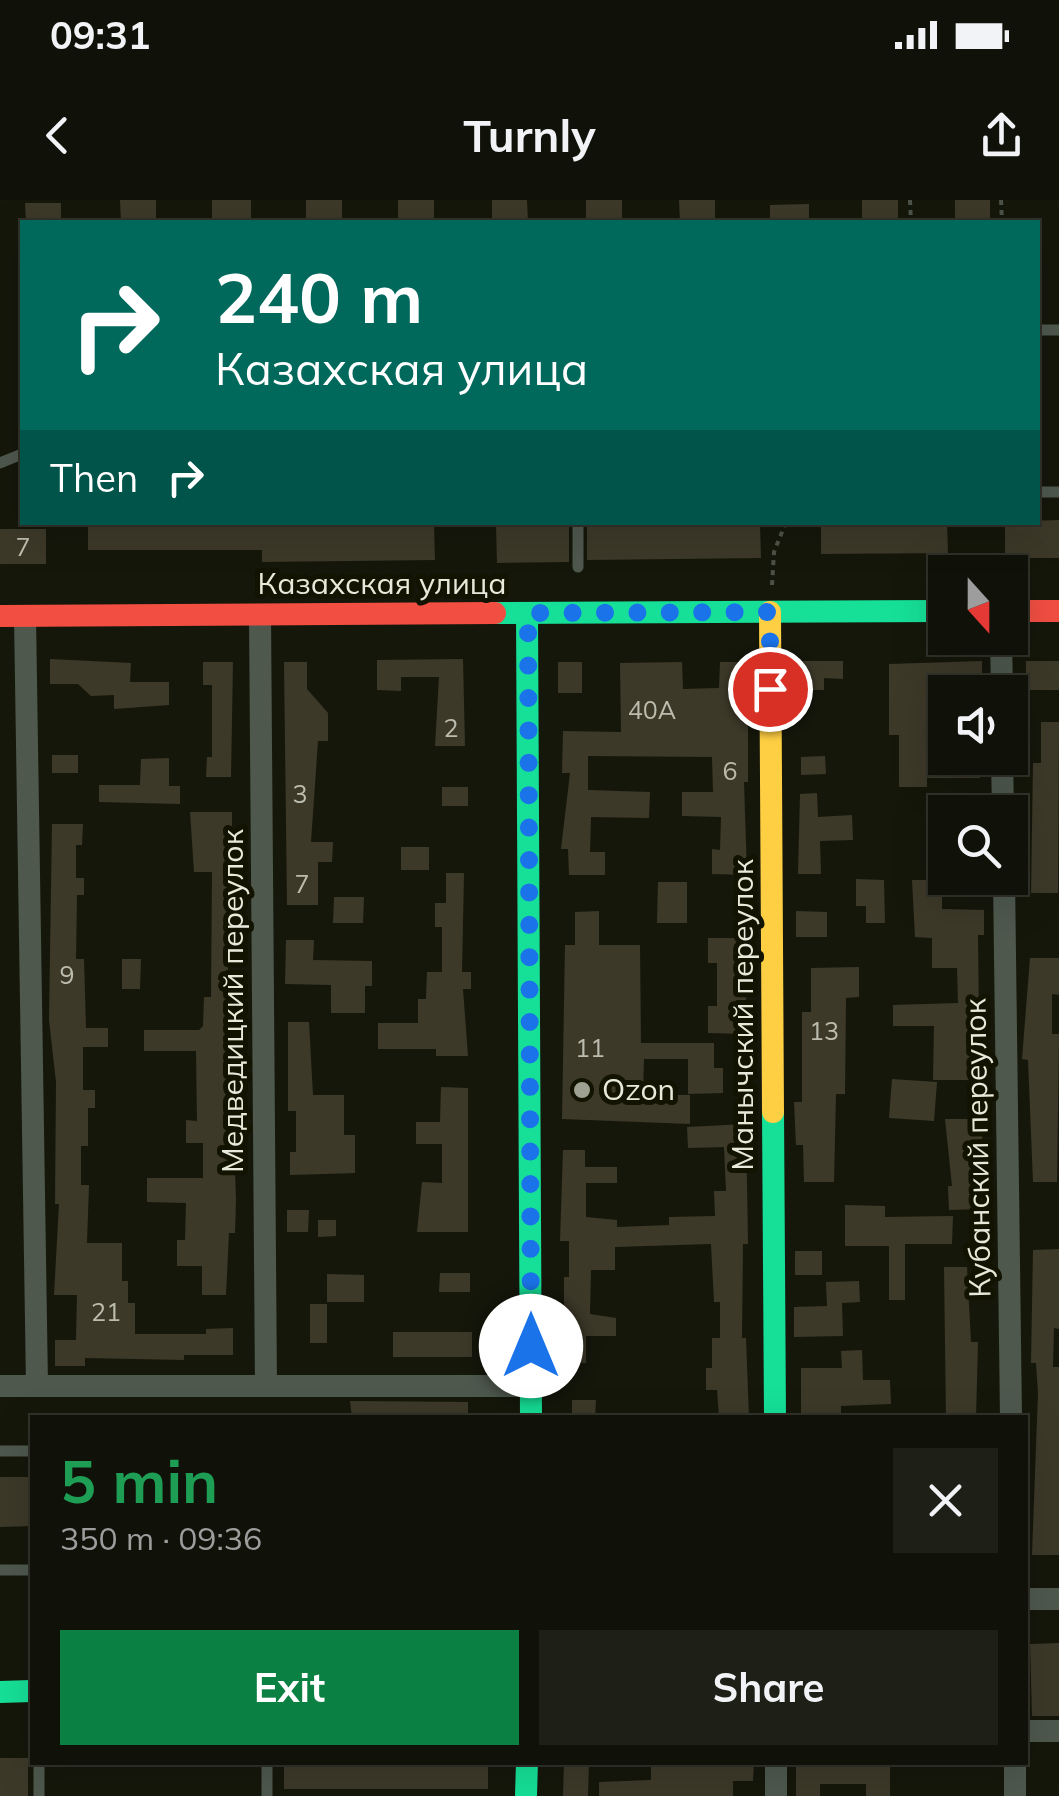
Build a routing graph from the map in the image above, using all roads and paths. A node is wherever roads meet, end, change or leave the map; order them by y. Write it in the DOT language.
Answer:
graph roads {
  1 [pos="578,525"];
  2 [pos="785,525"];
  3 [pos="578,567"];
  4 [pos="1059,610"];
  5 [pos="928,611"];
  6 [pos="1028,611"];
  7 [pos="770,612"];
  8 [pos="528,613"];
  9 [pos="260,615"];
  10 [pos="0,616"];
  11 [pos="26,616"];
  12 [pos="1004,895"];
  13 [pos="0,1386"];
  14 [pos="36,1386"];
  15 [pos="266,1386"];
  16 [pos="532,1386"];
  17 [pos="531,1415"];
  18 [pos="775,1415"];
  19 [pos="1011,1415"];
  20 [pos="0,1451"];
  21 [pos="30,1451"];
  22 [pos="0,1570"];
  23 [pos="30,1570"];
  24 [pos="1028,1599"];
  25 [pos="1059,1599"];
  26 [pos="30,1691"];
  27 [pos="0,1692"];
  28 [pos="1059,1730"];
  29 [pos="1028,1731"];
  30 [pos="39,1765"];
  31 [pos="267,1765"];
  32 [pos="776,1765"];
  33 [pos="1014,1765"];
  34 [pos="39,1796"];
  35 [pos="267,1796"];
  36 [pos="776,1796"];
  37 [pos="1014,1796"];
  1 -- 3 [label="lane"];
  2 -- 7 [label="path"];
  4 -- 6 [label="main road"];
  5 -- 7 [label="main road, Казахская улица"];
  7 -- 8 [label="main road, Казахская улица"];
  7 -- 18 [label="main road, Манычский переулок"];
  8 -- 9 [label="main road, Казахская улица"];
  8 -- 16 [label="main road"];
  9 -- 11 [label="main road, Казахская улица"];
  9 -- 15 [label="street, Медведицкий переулок"];
  10 -- 11 [label="main road, Казахская улица"];
  11 -- 14 [label="street"];
  12 -- 19 [label="street, Кубанский переулок"];
  13 -- 14 [label="street"];
  14 -- 15 [label="street"];
  15 -- 16 [label="street"];
  16 -- 17 [label="main road"];
  20 -- 21 [label="lane"];
  22 -- 23 [label="lane"];
  24 -- 25 [label="street"];
  26 -- 27 [label="main road"];
  28 -- 29 [label="street"];
  30 -- 34 [label="lane"];
  31 -- 35 [label="lane"];
  32 -- 36 [label="street"];
  33 -- 37 [label="street"];
}
